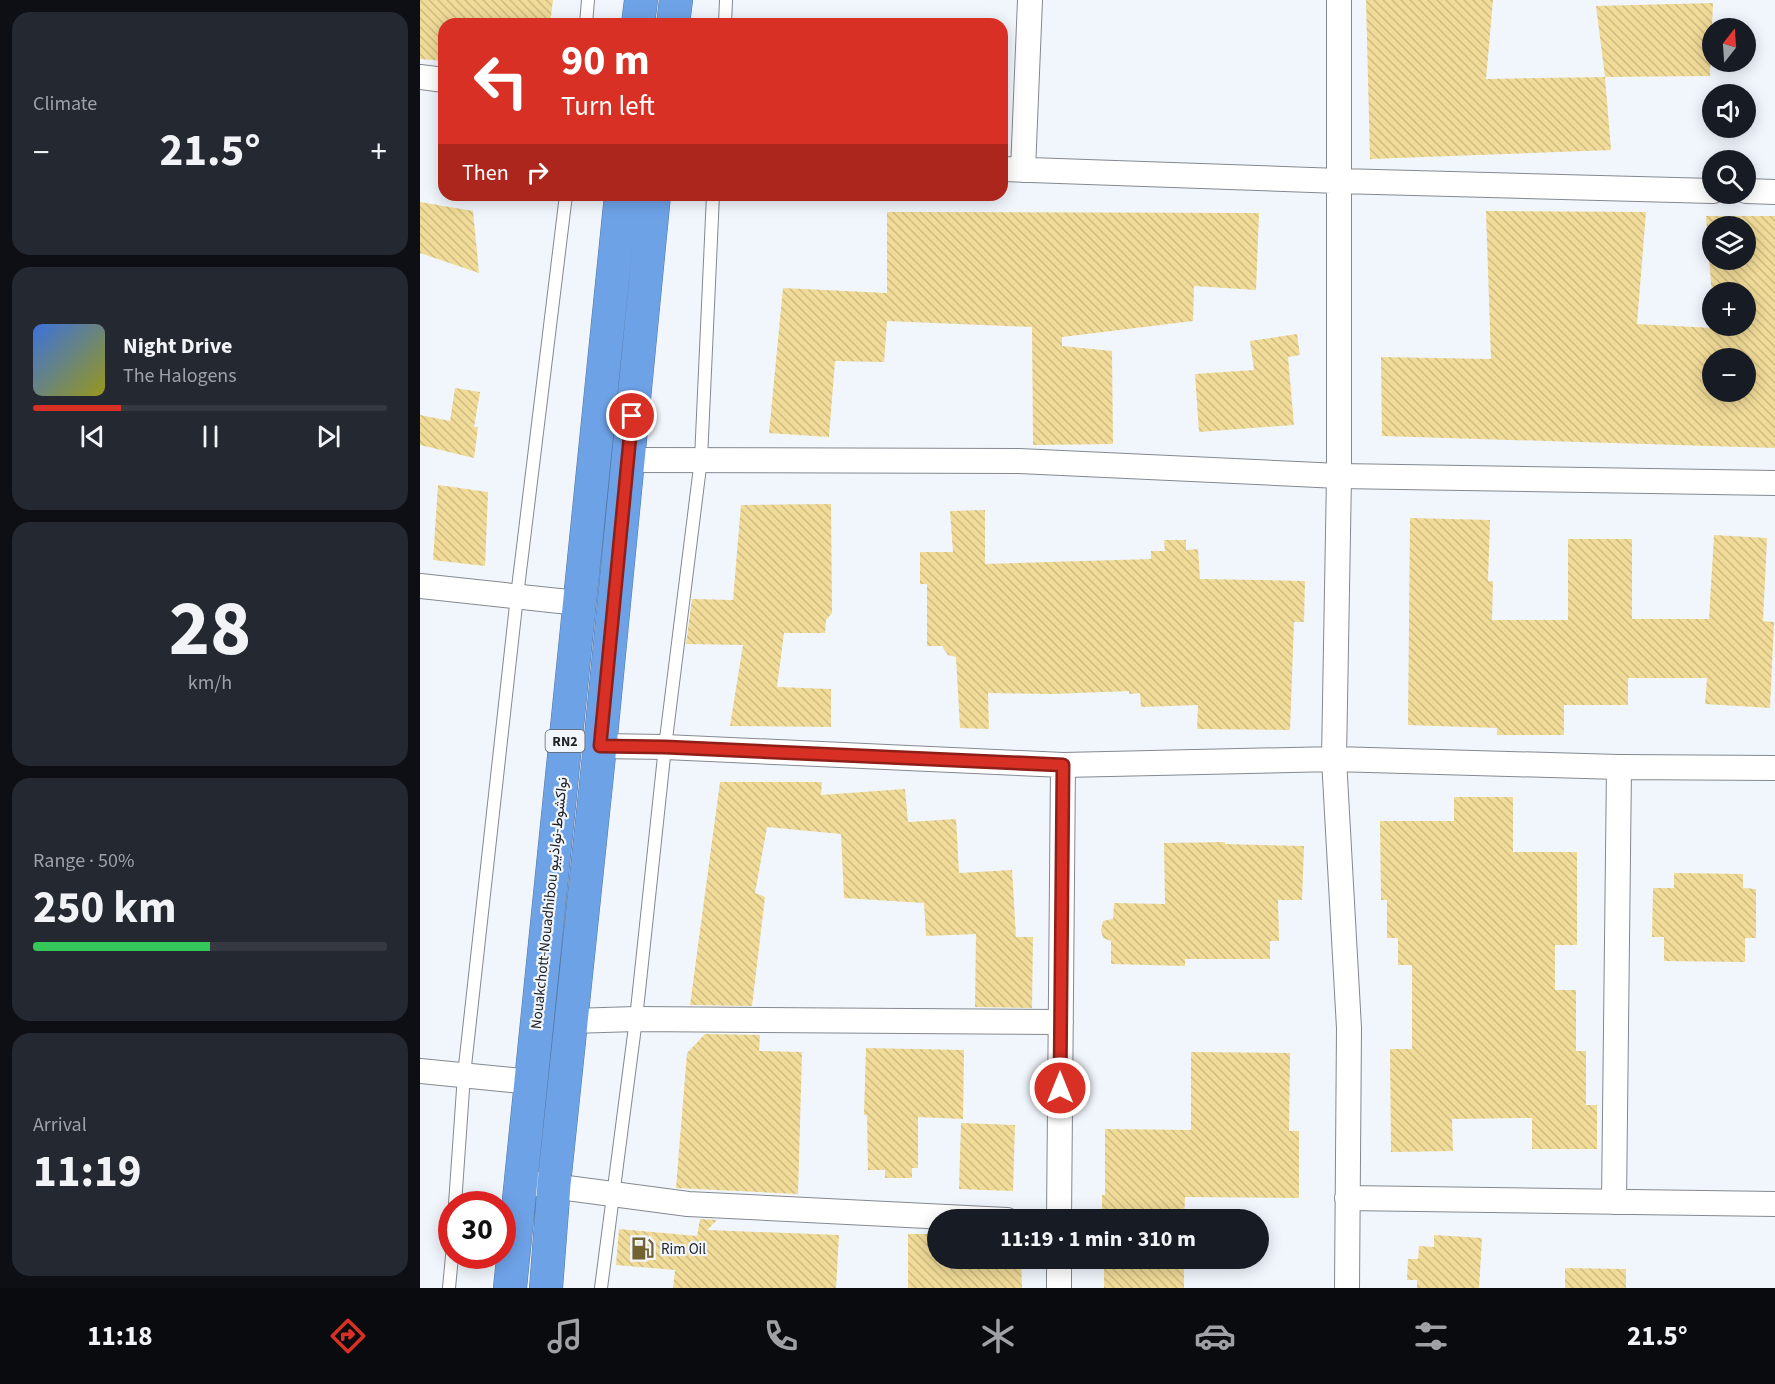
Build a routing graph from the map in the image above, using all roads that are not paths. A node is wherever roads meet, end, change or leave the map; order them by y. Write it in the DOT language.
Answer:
graph roads {
  1 [pos="588,0"];
  2 [pos="641,0"];
  3 [pos="676,0"];
  4 [pos="726,0"];
  5 [pos="1030,0"];
  6 [pos="1339,0"];
  7 [pos="586,18"];
  8 [pos="639,18"];
  9 [pos="674,18"];
  10 [pos="725,18"];
  11 [pos="420,77"];
  12 [pos="438,79"];
  13 [pos="1013,169"];
  14 [pos="1339,181"];
  15 [pos="1702,190"];
  16 [pos="1756,191"];
  17 [pos="1775,192"];
  18 [pos="565,201"];
  19 [pos="620,201"];
  20 [pos="653,201"];
  21 [pos="713,201"];
  22 [pos="701,459"];
  23 [pos="627,460"];
  24 [pos="1339,476"];
  25 [pos="1775,483"];
  26 [pos="420,586"];
  27 [pos="517,596"];
  28 [pos="578,603"];
  29 [pos="600,746"];
  30 [pos="665,747"];
  31 [pos="1334,759"];
  32 [pos="1063,765"];
  33 [pos="1619,767"];
  34 [pos="1775,768"];
  35 [pos="636,1018"];
  36 [pos="571,1021"];
  37 [pos="1061,1022"];
  38 [pos="420,1071"];
  39 [pos="464,1075"];
  40 [pos="532,1082"];
  41 [pos="521,1183"];
  42 [pos="554,1184"];
  43 [pos="456,1191"];
  44 [pos="612,1194"];
  45 [pos="1347,1198"];
  46 [pos="1614,1202"];
  47 [pos="1775,1204"];
  48 [pos="1059,1209"];
  49 [pos="927,1216"];
  50 [pos="451,1269"];
  51 [pos="1059,1269"];
  52 [pos="450,1288"];
  53 [pos="510,1288"];
  54 [pos="546,1288"];
  55 [pos="601,1288"];
  56 [pos="1059,1288"];
  57 [pos="1347,1288"];
  1 -- 7 [label="lane"];
  2 -- 8 [label="highway"];
  3 -- 9 [label="highway"];
  4 -- 10 [label="lane"];
  5 -- 13 [label="street"];
  6 -- 14 [label="street"];
  11 -- 12 [label="street"];
  13 -- 14 [label="street"];
  14 -- 15 [label="street"];
  14 -- 24 [label="street"];
  16 -- 17 [label="street"];
  18 -- 27 [label="lane"];
  19 -- 28 [label="highway, Nouakchott-Nouadhibou نواكشوط-نواذيبو / RN2"];
  20 -- 23 [label="highway, RN2"];
  21 -- 22 [label="lane"];
  22 -- 23 [label="street"];
  22 -- 24 [label="street"];
  22 -- 30 [label="lane"];
  23 -- 29 [label="highway, RN2"];
  24 -- 25 [label="street"];
  24 -- 31 [label="street"];
  26 -- 27 [label="street"];
  27 -- 28 [label="street"];
  27 -- 39 [label="lane"];
  28 -- 40 [label="highway, Nouakchott-Nouadhibou نواكشوط-نواذيبو / RN2"];
  29 -- 30 [label="street"];
  29 -- 36 [label="highway, RN2"];
  30 -- 32 [label="street"];
  30 -- 35 [label="lane"];
  31 -- 32 [label="street"];
  31 -- 33 [label="street"];
  31 -- 45 [label="street"];
  32 -- 37 [label="street"];
  33 -- 34 [label="street"];
  33 -- 46 [label="street"];
  35 -- 36 [label="street"];
  35 -- 37 [label="street"];
  35 -- 44 [label="lane"];
  36 -- 42 [label="highway, RN2"];
  37 -- 48 [label="street"];
  38 -- 39 [label="street"];
  39 -- 40 [label="street"];
  39 -- 43 [label="lane"];
  40 -- 41 [label="highway, Nouakchott-Nouadhibou نواكشوط-نواذيبو / RN2"];
  41 -- 42 [label="street"];
  41 -- 53 [label="highway, Nouakchott-Nouadhibou نواكشوط-نواذيبو / RN2"];
  42 -- 44 [label="street"];
  42 -- 54 [label="highway, RN2"];
  44 -- 49 [label="street"];
  44 -- 55 [label="lane"];
  45 -- 46 [label="street"];
  45 -- 57 [label="street"];
  46 -- 47 [label="street"];
  50 -- 52 [label="lane"];
  51 -- 56 [label="street"];
}
